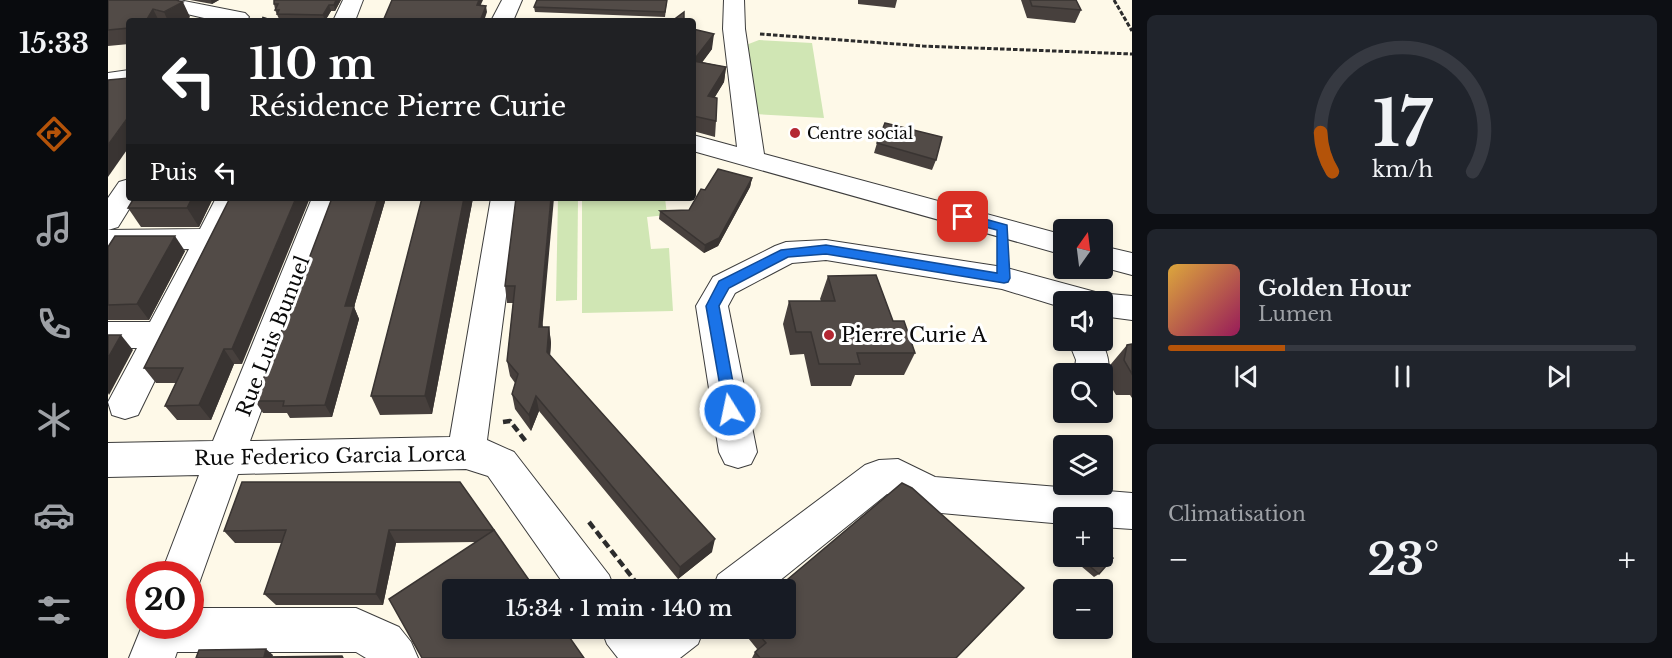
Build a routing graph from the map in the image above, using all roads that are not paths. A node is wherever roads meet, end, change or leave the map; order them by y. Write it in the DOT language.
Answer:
graph roads {
  1 [pos="151,0"];
  2 [pos="353,0"];
  3 [pos="512,0"];
  4 [pos="734,0"];
  5 [pos="240,12"];
  6 [pos="345,18"];
  7 [pos="503,18"];
  8 [pos="126,77"];
  9 [pos="108,80"];
  10 [pos="696,144"];
  11 [pos="752,160"];
  12 [pos="126,193"];
  13 [pos="228,201"];
  14 [pos="325,201"];
  15 [pos="505,201"];
  16 [pos="108,220"];
  17 [pos="1003,228"];
  18 [pos="209,239"];
  19 [pos="108,240"];
  20 [pos="1053,242"];
  21 [pos="1113,259"];
  22 [pos="1132,264"];
  23 [pos="1004,278"];
  24 [pos="1053,294"];
  25 [pos="1113,305"];
  26 [pos="1132,308"];
  27 [pos="108,335"];
  28 [pos="161,335"];
  29 [pos="125,404"];
  30 [pos="738,452"];
  31 [pos="466,453"];
  32 [pos="225,458"];
  33 [pos="108,459"];
  34 [pos="1132,511"];
  35 [pos="187,561"];
  36 [pos="586,579"];
  37 [pos="747,579"];
  38 [pos="204,636"];
  39 [pos="631,639"];
  40 [pos="668,639"];
  41 [pos="395,658"];
  42 [pos="645,658"];
  1 -- 5 [label="street"];
  2 -- 6 [label="street"];
  3 -- 7 [label="street"];
  4 -- 11 [label="street"];
  8 -- 9 [label="street"];
  10 -- 11 [label="street"];
  11 -- 17 [label="street"];
  12 -- 16 [label="street"];
  13 -- 18 [label="street"];
  14 -- 32 [label="street, Rue Luis Bunuel"];
  15 -- 31 [label="street"];
  17 -- 20 [label="street"];
  17 -- 23 [label="street"];
  18 -- 19 [label="street"];
  18 -- 28 [label="street"];
  21 -- 22 [label="street"];
  23 -- 24 [label="street"];
  23 -- 30 [label="street"];
  25 -- 26 [label="street"];
  27 -- 28 [label="street"];
  28 -- 29 [label="street"];
  31 -- 32 [label="street, Rue Federico Garcia Lorca"];
  31 -- 36 [label="street, Rue Federico Garcia Lorca"];
  32 -- 33 [label="street, Rue Federico Garcia Lorca"];
  32 -- 35 [label="street, Rue Luis Bunuel"];
  34 -- 37 [label="street"];
  38 -- 41 [label="street"];
  39 -- 42 [label="street"];
  40 -- 42 [label="street"];
}
